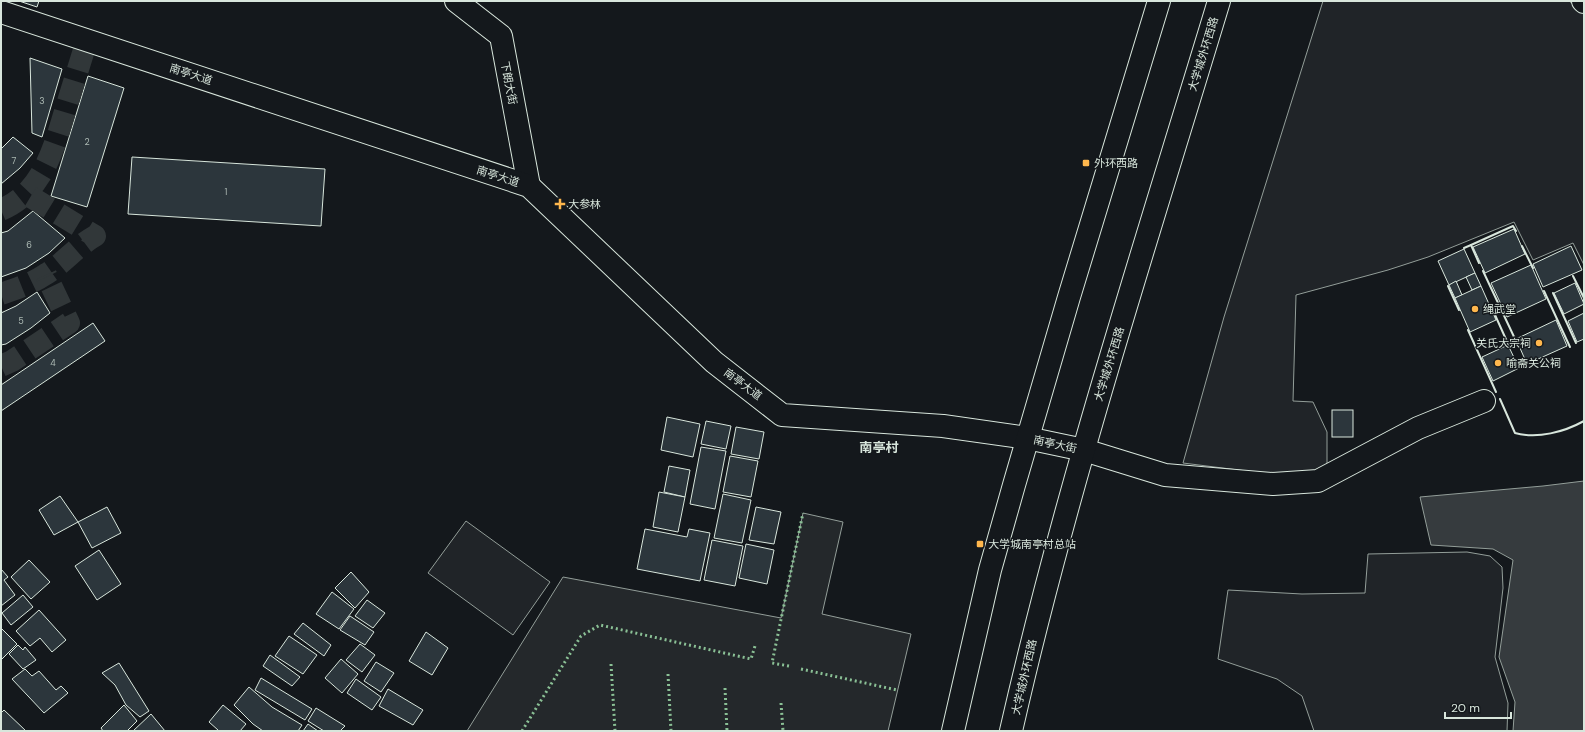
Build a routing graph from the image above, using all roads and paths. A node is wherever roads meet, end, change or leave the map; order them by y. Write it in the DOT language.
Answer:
graph roads {
  1 [pos="456,1"];
  2 [pos="1159,1"];
  3 [pos="1219,1"];
  4 [pos="1,12"];
  5 [pos="529,186"];
  6 [pos="1484,401"];
  7 [pos="1027,438"];
  8 [pos="1084,450"];
  9 [pos="953,731"];
  10 [pos="1011,731"];
  1 -- 5 [label="street, 下朗大街"];
  2 -- 7 [label="street"];
  3 -- 8 [label="street, 大学城外环西路"];
  4 -- 5 [label="street, 南亭大道"];
  5 -- 7 [label="street, 南亭大道"];
  6 -- 8 [label="street, 南亭大街"];
  7 -- 8 [label="street, 南亭大街"];
  7 -- 9 [label="street"];
  8 -- 10 [label="street, 大学城外环西路"];
}
